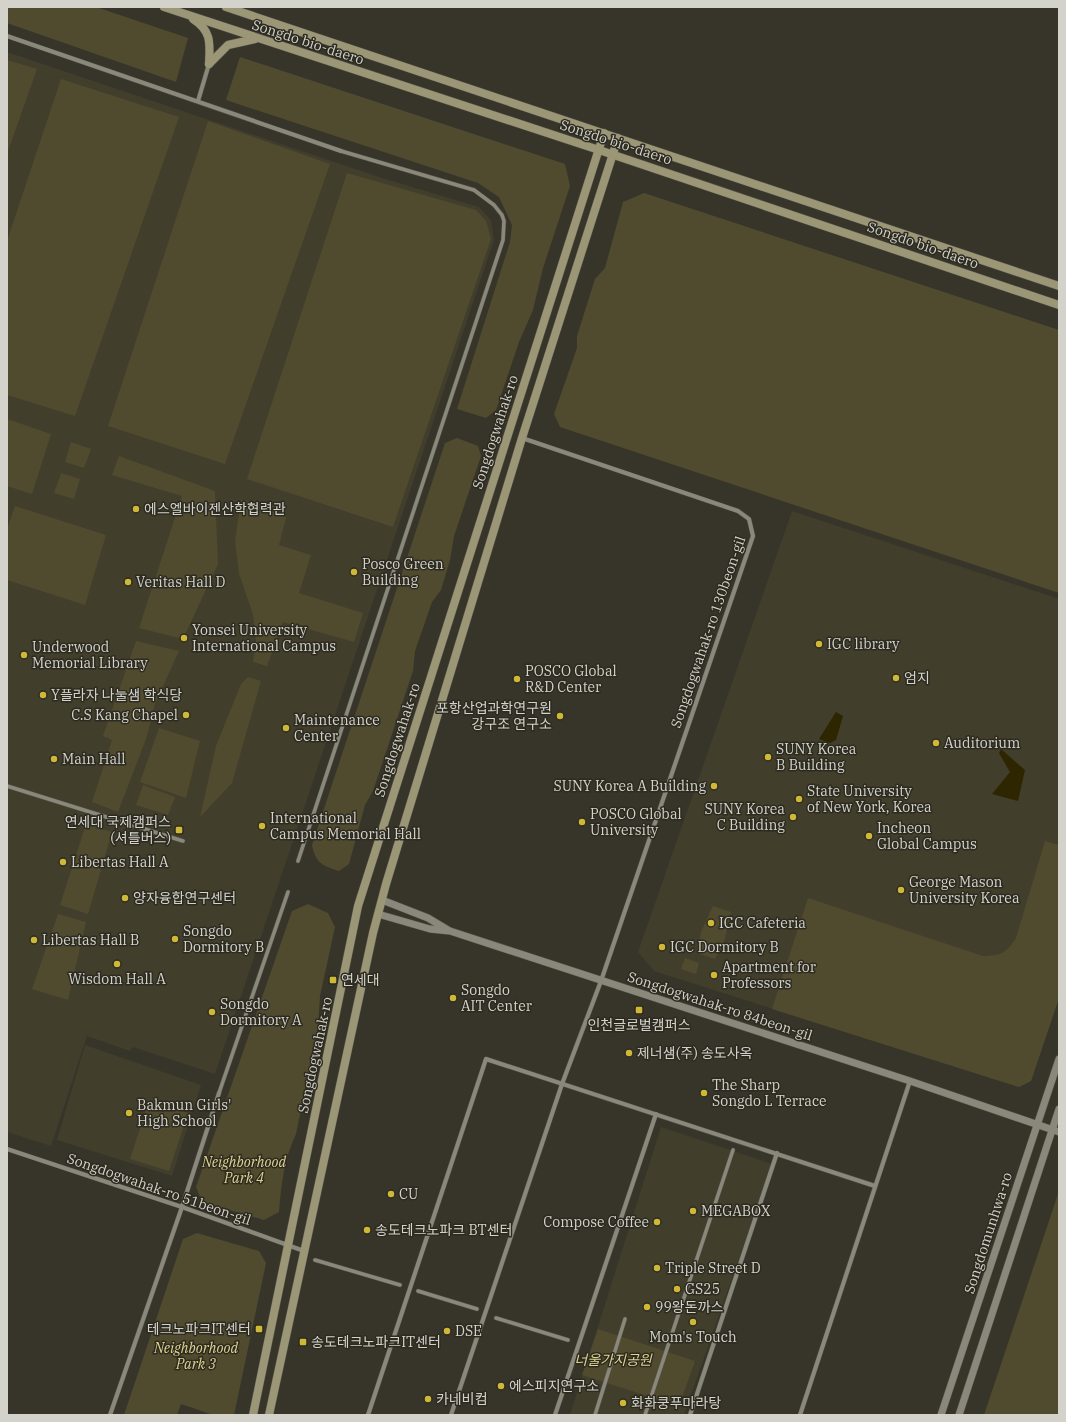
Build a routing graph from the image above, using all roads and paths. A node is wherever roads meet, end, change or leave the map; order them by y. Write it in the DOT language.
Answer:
graph roads {
  1 [pos="164,7"];
  2 [pos="226,7"];
  3 [pos="186,15"];
  4 [pos="7,36"];
  5 [pos="257,39"];
  6 [pos="209,64"];
  7 [pos="198,101"];
  8 [pos="604,133"];
  9 [pos="618,138"];
  10 [pos="599,150"];
  11 [pos="341,151"];
  12 [pos="613,155"];
  13 [pos="1059,286"];
  14 [pos="1059,305"];
  15 [pos="522,438"];
  16 [pos="7,786"];
  17 [pos="183,841"];
  18 [pos="298,861"];
  19 [pos="288,892"];
  20 [pos="382,900"];
  21 [pos="378,914"];
  22 [pos="450,931"];
  23 [pos="601,981"];
  24 [pos="1059,1058"];
  25 [pos="910,1081"];
  26 [pos="562,1084"];
  27 [pos="219,1093"];
  28 [pos="1059,1109"];
  29 [pos="656,1114"];
  30 [pos="1037,1125"];
  31 [pos="1056,1131"];
  32 [pos="7,1149"];
  33 [pos="733,1150"];
  34 [pos="777,1153"];
  35 [pos="875,1186"];
  36 [pos="182,1207"];
  37 [pos="289,1246"];
  38 [pos="304,1251"];
  39 [pos="315,1260"];
  40 [pos="400,1285"];
  41 [pos="418,1291"];
  42 [pos="477,1309"];
  43 [pos="496,1318"];
  44 [pos="625,1319"];
  45 [pos="568,1340"];
  46 [pos="110,1415"];
  47 [pos="253,1415"];
  48 [pos="269,1415"];
  49 [pos="368,1415"];
  50 [pos="452,1415"];
  51 [pos="555,1415"];
  52 [pos="594,1415"];
  53 [pos="646,1415"];
  54 [pos="690,1415"];
  55 [pos="800,1415"];
  56 [pos="941,1415"];
  57 [pos="959,1415"];
  1 -- 3 [label="main road, Songdo bio-daero"];
  2 -- 8 [label="main road, Songdo bio-daero"];
  3 -- 5 [label="main road, Songdo bio-daero"];
  3 -- 6 [label="main road"];
  4 -- 7 [label="street"];
  5 -- 6 [label="main road"];
  5 -- 10 [label="main road, Songdo bio-daero"];
  6 -- 7 [label="street"];
  7 -- 11 [label="street"];
  8 -- 9 [label="main road, Songdo bio-daero"];
  8 -- 10 [label="main road, Songdogwahak-ro"];
  9 -- 12 [label="main road, Songdogwahak-ro"];
  9 -- 13 [label="main road, Songdo bio-daero"];
  10 -- 12 [label="main road, Songdo bio-daero"];
  10 -- 37 [label="main road, Songdogwahak-ro"];
  11 -- 18 [label="street"];
  12 -- 14 [label="main road, Songdo bio-daero"];
  12 -- 15 [label="main road, Songdogwahak-ro"];
  15 -- 20 [label="main road, Songdogwahak-ro"];
  15 -- 23 [label="street, Songdogwahak-ro 130beon-gil"];
  16 -- 17 [label="street"];
  19 -- 27 [label="street"];
  20 -- 21 [label="main road, Songdogwahak-ro"];
  20 -- 22 [label="street"];
  21 -- 22 [label="street, Songdogwahak-ro 84beon-gil"];
  21 -- 38 [label="main road, Songdogwahak-ro"];
  22 -- 23 [label="street, Songdogwahak-ro 84beon-gil"];
  23 -- 25 [label="street, Songdogwahak-ro 84beon-gil"];
  23 -- 26 [label="street, Songdogwahak-ro 130beon-gil"];
  24 -- 30 [label="street, Songdomunhwa-ro"];
  25 -- 30 [label="street, Songdogwahak-ro 84beon-gil"];
  25 -- 35 [label="street"];
  26 -- 29 [label="street"];
  26 -- 49 [label="street"];
  26 -- 50 [label="street, Songdogwahak-ro 130beon-gil"];
  27 -- 36 [label="street"];
  28 -- 31 [label="street, Songdomunhwa-ro"];
  29 -- 34 [label="street"];
  29 -- 51 [label="street"];
  30 -- 31 [label="street, Songdogwahak-ro 84beon-gil"];
  30 -- 56 [label="street, Songdomunhwa-ro"];
  31 -- 57 [label="street, Songdomunhwa-ro"];
  32 -- 36 [label="street, Songdogwahak-ro 51beon-gil"];
  33 -- 53 [label="street"];
  34 -- 35 [label="street"];
  34 -- 54 [label="street"];
  35 -- 55 [label="street"];
  36 -- 37 [label="street, Songdogwahak-ro 51beon-gil"];
  36 -- 46 [label="street"];
  37 -- 38 [label="street, Songdogwahak-ro 51beon-gil"];
  37 -- 47 [label="main road, Songdogwahak-ro"];
  38 -- 48 [label="main road, Songdogwahak-ro"];
  39 -- 40 [label="street"];
  41 -- 42 [label="street"];
  43 -- 45 [label="street"];
  44 -- 52 [label="street"];
}
